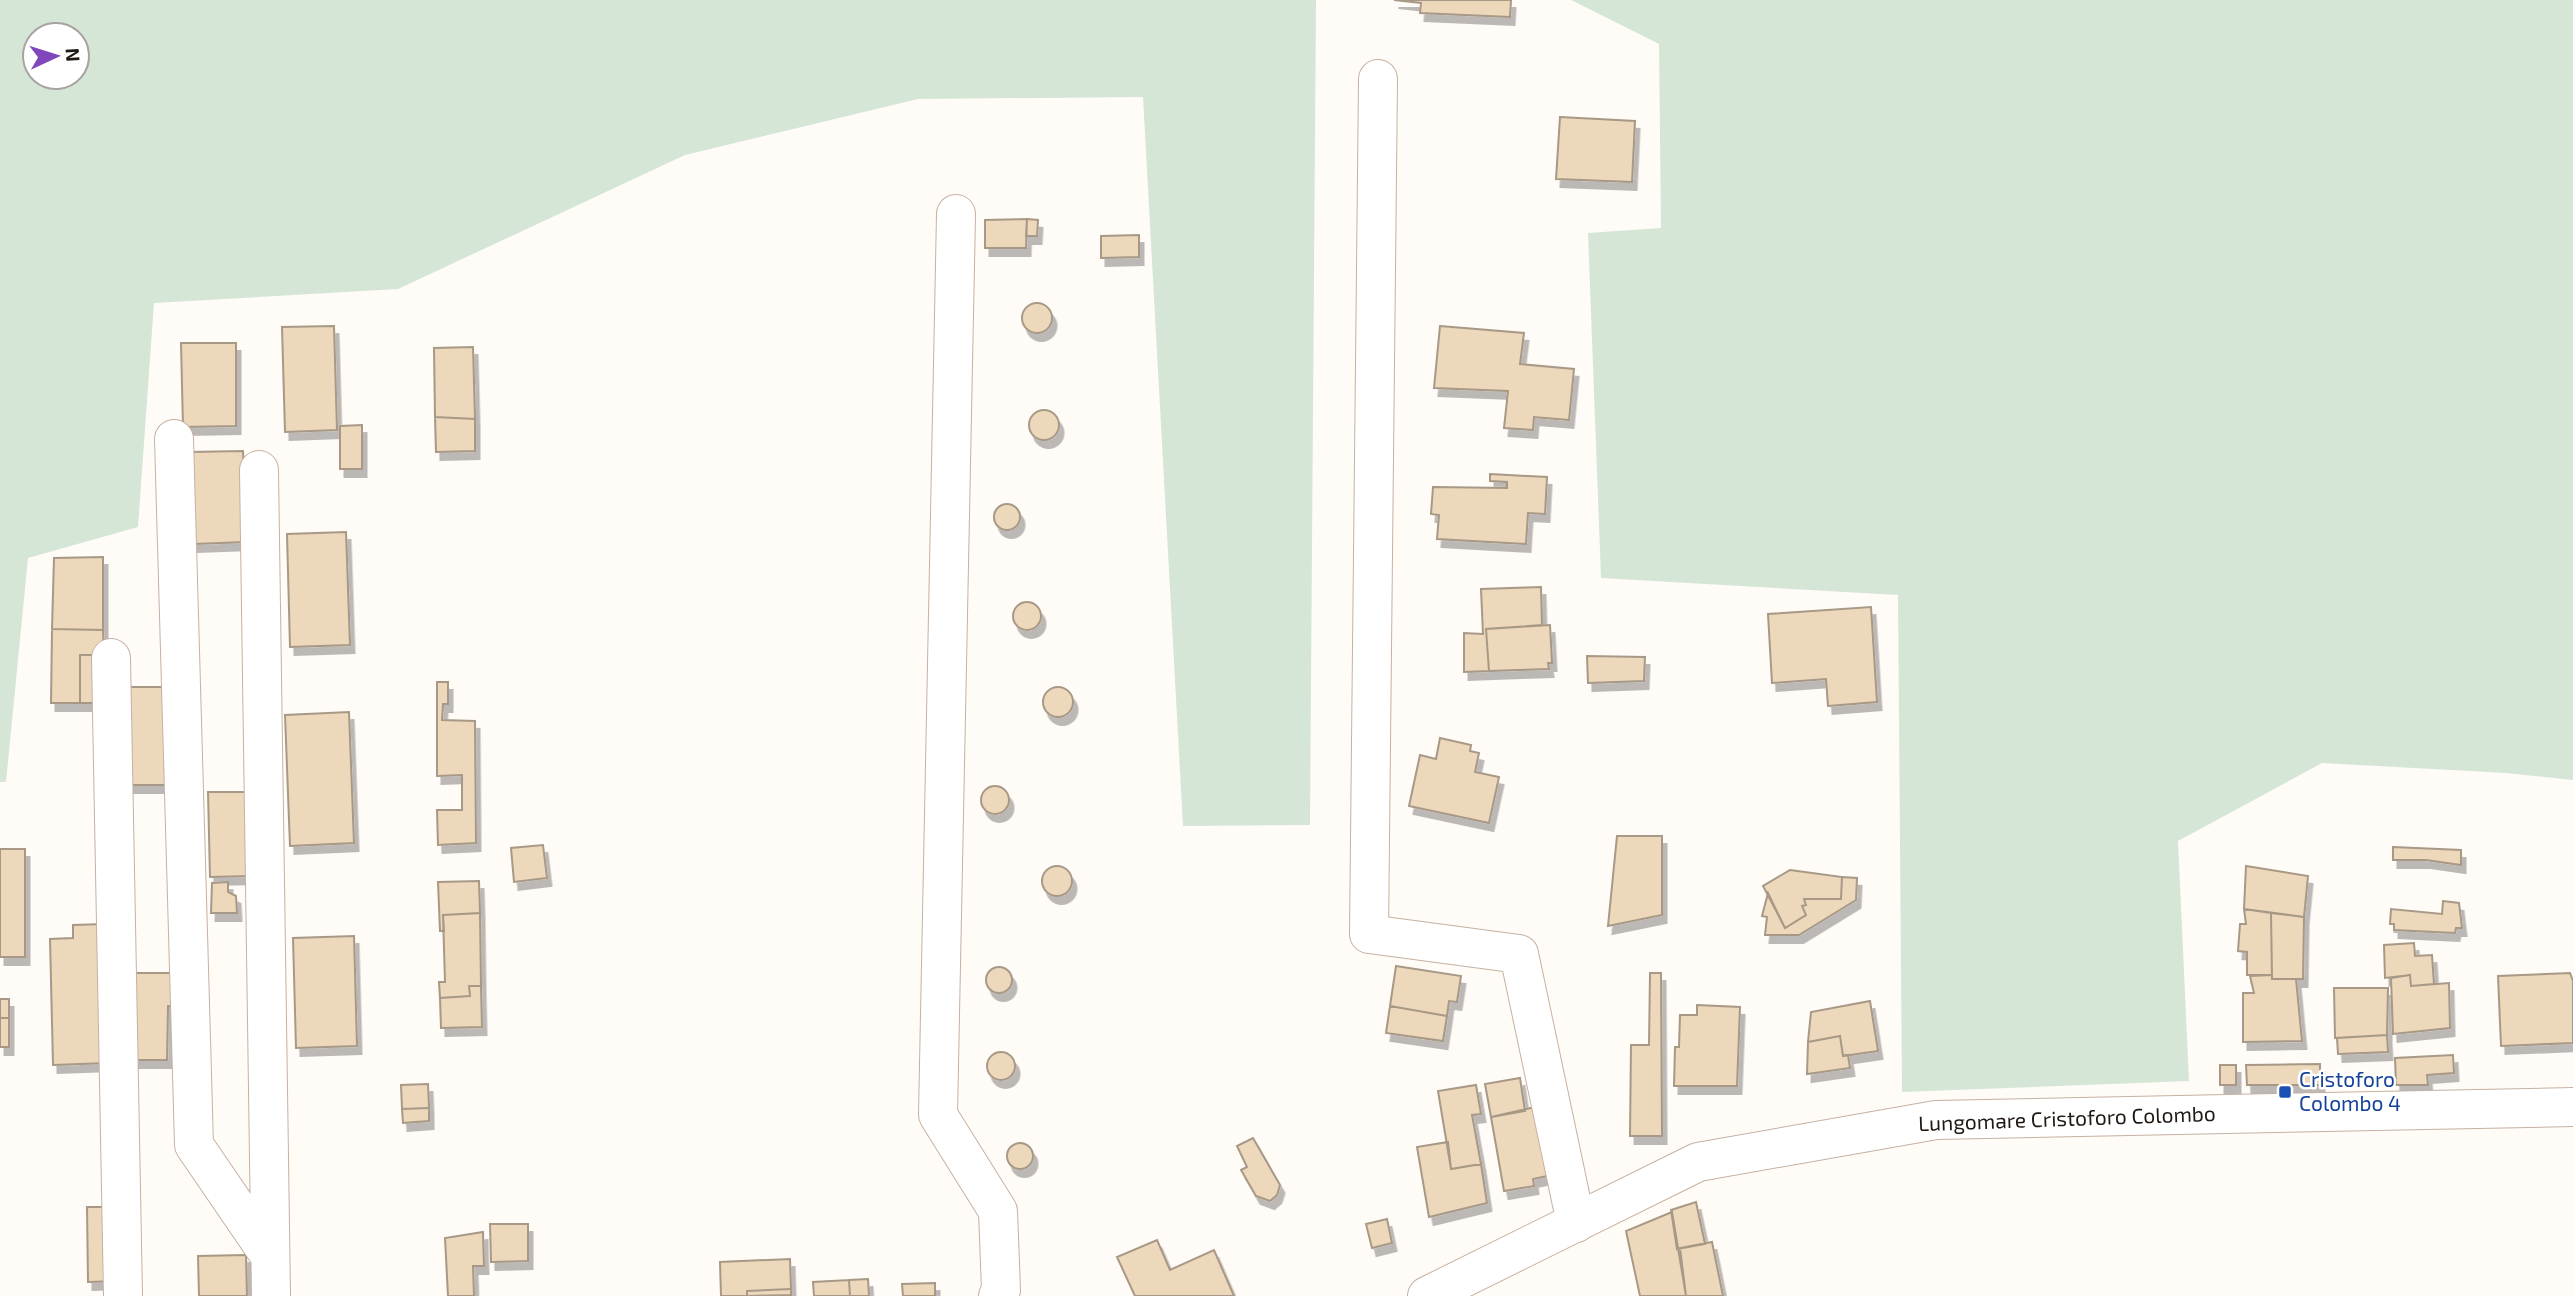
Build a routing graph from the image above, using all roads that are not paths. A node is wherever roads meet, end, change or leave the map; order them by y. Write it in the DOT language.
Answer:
graph roads {
  1 [pos="1378,79"];
  2 [pos="956,214"];
  3 [pos="174,439"];
  4 [pos="259,470"];
  5 [pos="111,658"];
  6 [pos="2573,1107"];
  7 [pos="1576,1223"];
  8 [pos="270,1256"];
  9 [pos="123,1296"];
  10 [pos="271,1296"];
  11 [pos="998,1296"];
  12 [pos="1427,1296"];
  1 -- 7 [label="street"];
  2 -- 11 [label="street"];
  3 -- 8 [label="street"];
  4 -- 8 [label="street"];
  5 -- 9 [label="street"];
  6 -- 7 [label="street, Lungomare Cristoforo Colombo"];
  7 -- 12 [label="street, Lungomare Cristoforo Colombo"];
  8 -- 10 [label="street"];
}
